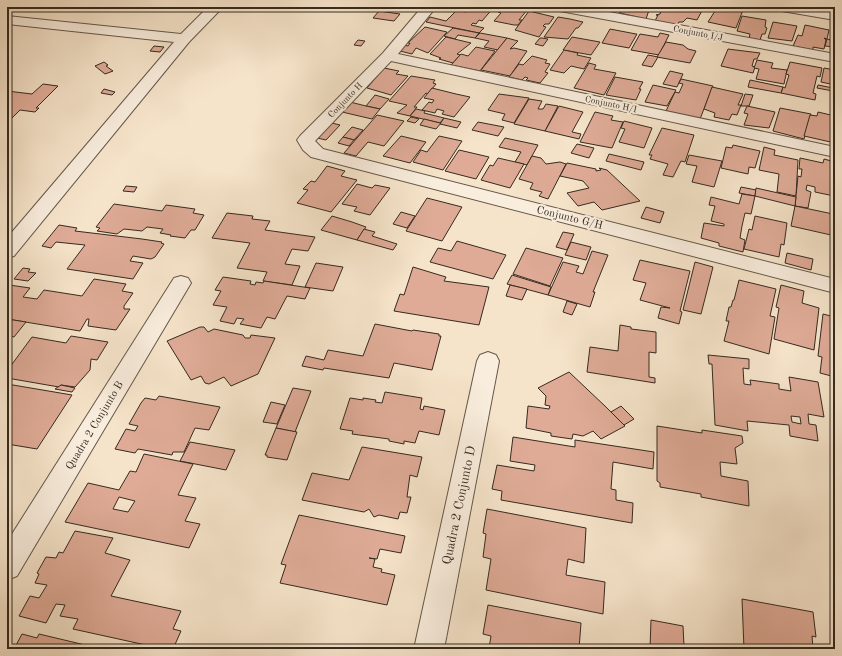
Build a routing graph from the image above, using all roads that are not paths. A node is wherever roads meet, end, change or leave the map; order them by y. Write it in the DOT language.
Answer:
graph roads {
  1 [pos="216,7"];
  2 [pos="429,7"];
  3 [pos="560,7"];
  4 [pos="782,7"];
  5 [pos="835,16"];
  6 [pos="7,20"];
  7 [pos="184,39"];
  8 [pos="388,56"];
  9 [pos="835,58"];
  10 [pos="308,145"];
  11 [pos="835,152"];
  12 [pos="7,251"];
  13 [pos="181,283"];
  14 [pos="835,286"];
  15 [pos="488,361"];
  16 [pos="7,567"];
  17 [pos="429,649"];
  1 -- 7 [label="street"];
  2 -- 8 [label="street"];
  3 -- 9 [label="street, Conjunto I/J"];
  4 -- 5 [label="street"];
  6 -- 7 [label="street"];
  7 -- 12 [label="street"];
  8 -- 10 [label="street, Conjunto H"];
  8 -- 11 [label="street, Conjunto H/I"];
  10 -- 14 [label="street, Conjunto G/H"];
  13 -- 16 [label="street, Quadra 2 Conjunto B"];
  15 -- 17 [label="street, Quadra 2 Conjunto D"];
}
